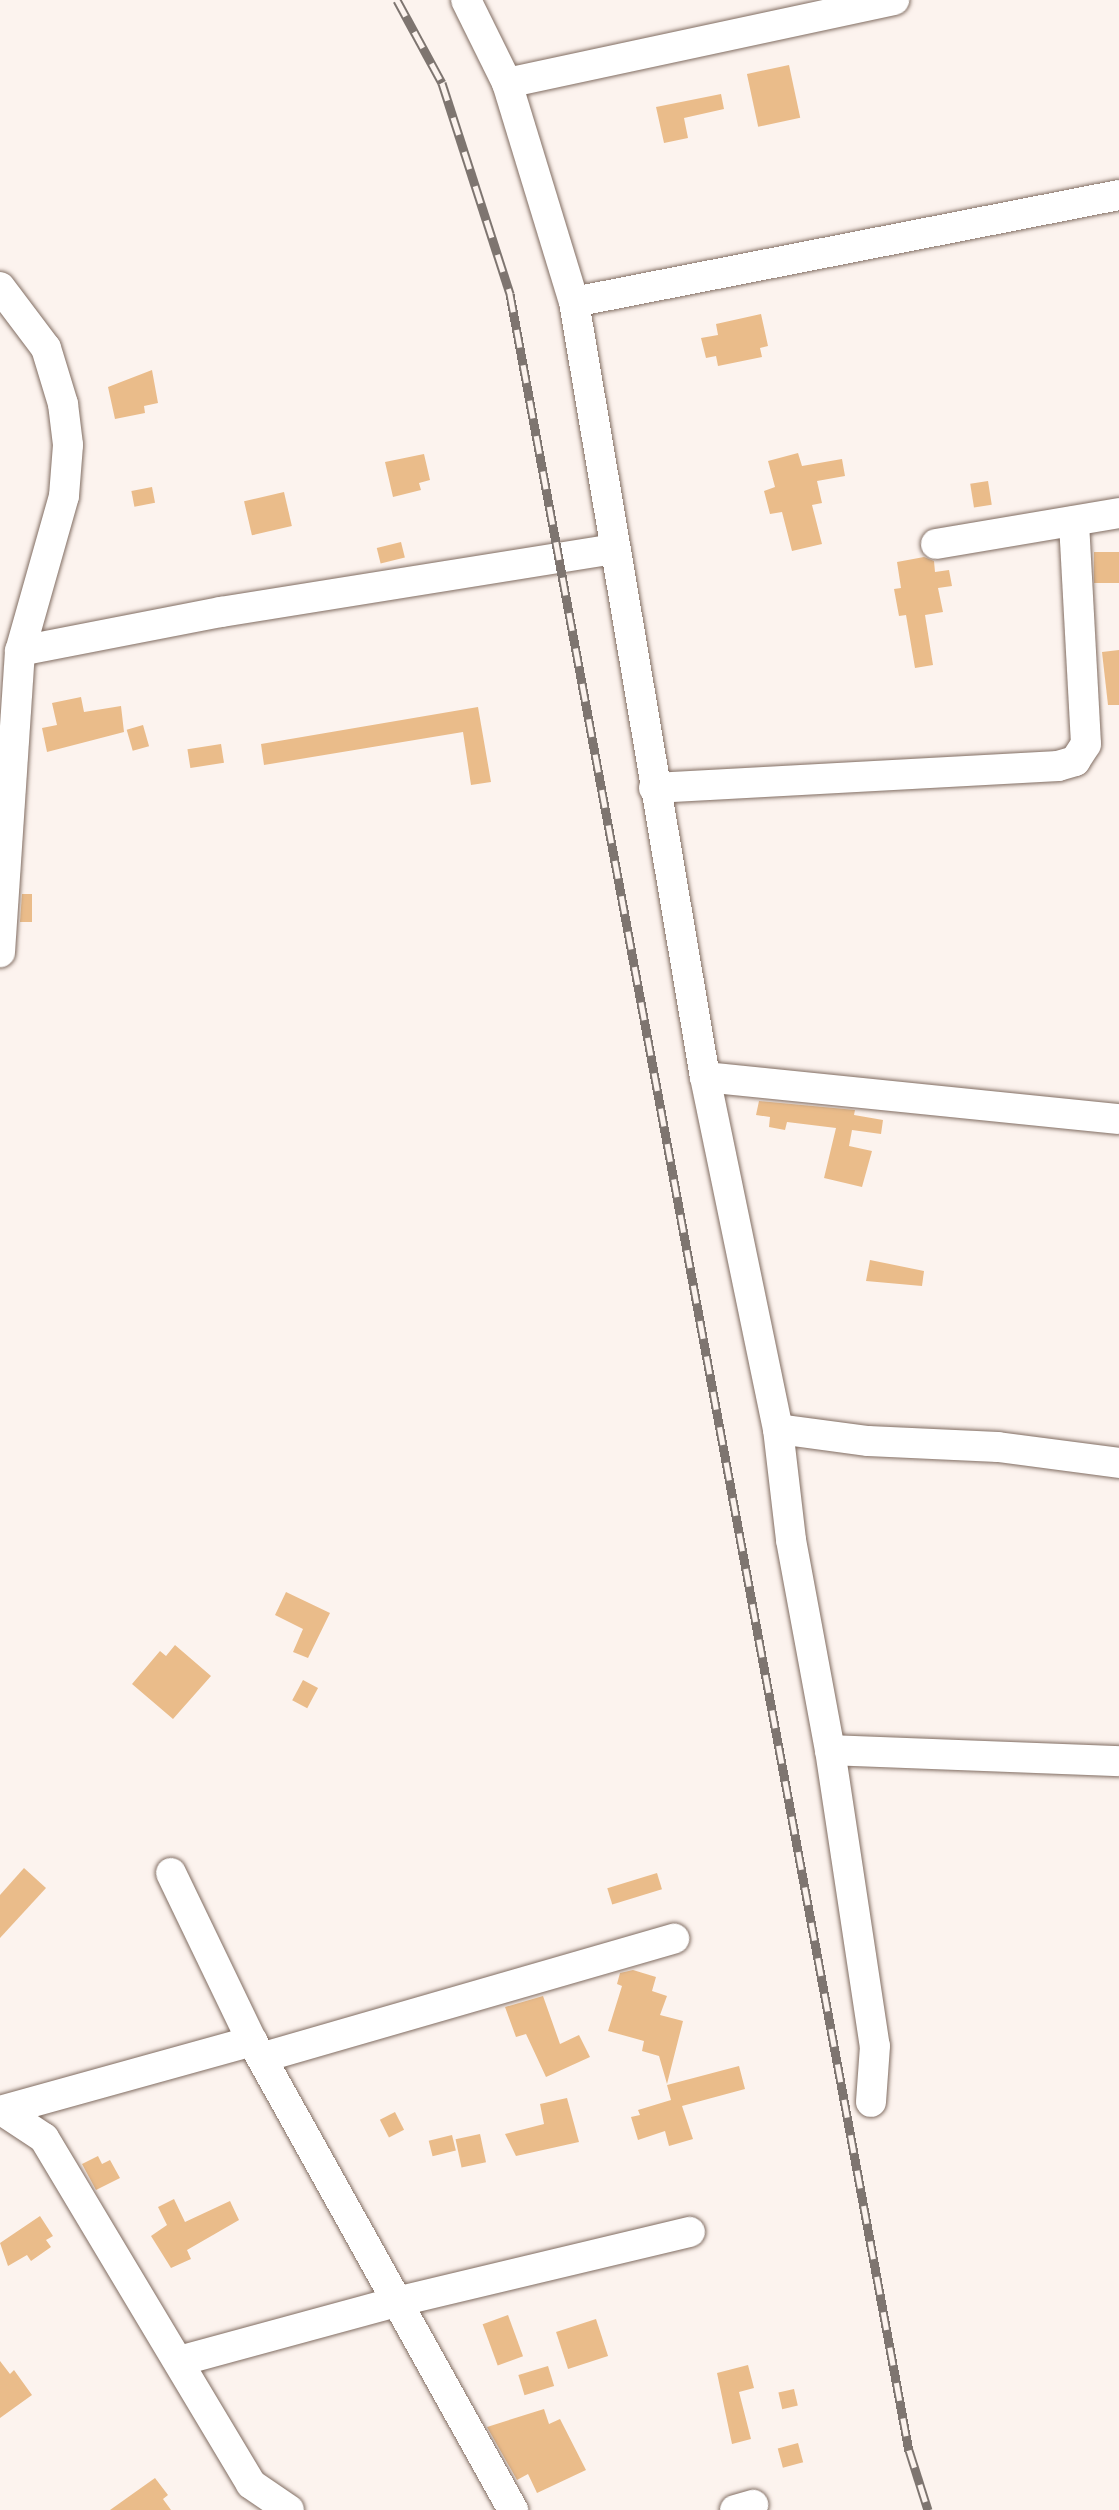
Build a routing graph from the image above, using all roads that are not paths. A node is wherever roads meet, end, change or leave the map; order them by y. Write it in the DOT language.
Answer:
graph roads {
  1 [pos="466,0"];
  2 [pos="894,0"];
  3 [pos="507,83"];
  4 [pos="1119,195"];
  5 [pos="0,287"];
  6 [pos="574,302"];
  7 [pos="1119,513"];
  8 [pos="1074,521"];
  9 [pos="936,544"];
  10 [pos="615,549"];
  11 [pos="20,651"];
  12 [pos="654,788"];
  13 [pos="0,952"];
  14 [pos="705,1077"];
  15 [pos="1119,1119"];
  16 [pos="778,1429"];
  17 [pos="1119,1463"];
  18 [pos="830,1750"];
  19 [pos="1119,1761"];
  20 [pos="171,1873"];
  21 [pos="674,1939"];
  22 [pos="258,2049"];
  23 [pos="871,2102"];
  24 [pos="2,2111"];
  25 [pos="690,2232"];
  26 [pos="400,2301"];
  27 [pos="179,2361"];
  28 [pos="250,2497"];
  29 [pos="289,2510"];
  30 [pos="513,2510"];
  1 -- 3 [label="street"];
  2 -- 3 [label="street"];
  3 -- 6 [label="street"];
  4 -- 6 [label="street"];
  5 -- 11 [label="street"];
  6 -- 10 [label="street"];
  7 -- 8 [label="street"];
  8 -- 9 [label="street"];
  8 -- 12 [label="street"];
  10 -- 11 [label="street"];
  10 -- 12 [label="street"];
  11 -- 13 [label="street"];
  12 -- 14 [label="street"];
  14 -- 15 [label="street"];
  14 -- 16 [label="street"];
  16 -- 17 [label="street"];
  16 -- 18 [label="street"];
  18 -- 19 [label="street"];
  18 -- 23 [label="street"];
  20 -- 22 [label="street"];
  21 -- 22 [label="street"];
  22 -- 24 [label="street"];
  22 -- 26 [label="street"];
  24 -- 27 [label="street"];
  25 -- 26 [label="street"];
  26 -- 27 [label="street"];
  26 -- 30 [label="street"];
  27 -- 28 [label="street"];
  28 -- 29 [label="street"];
}
